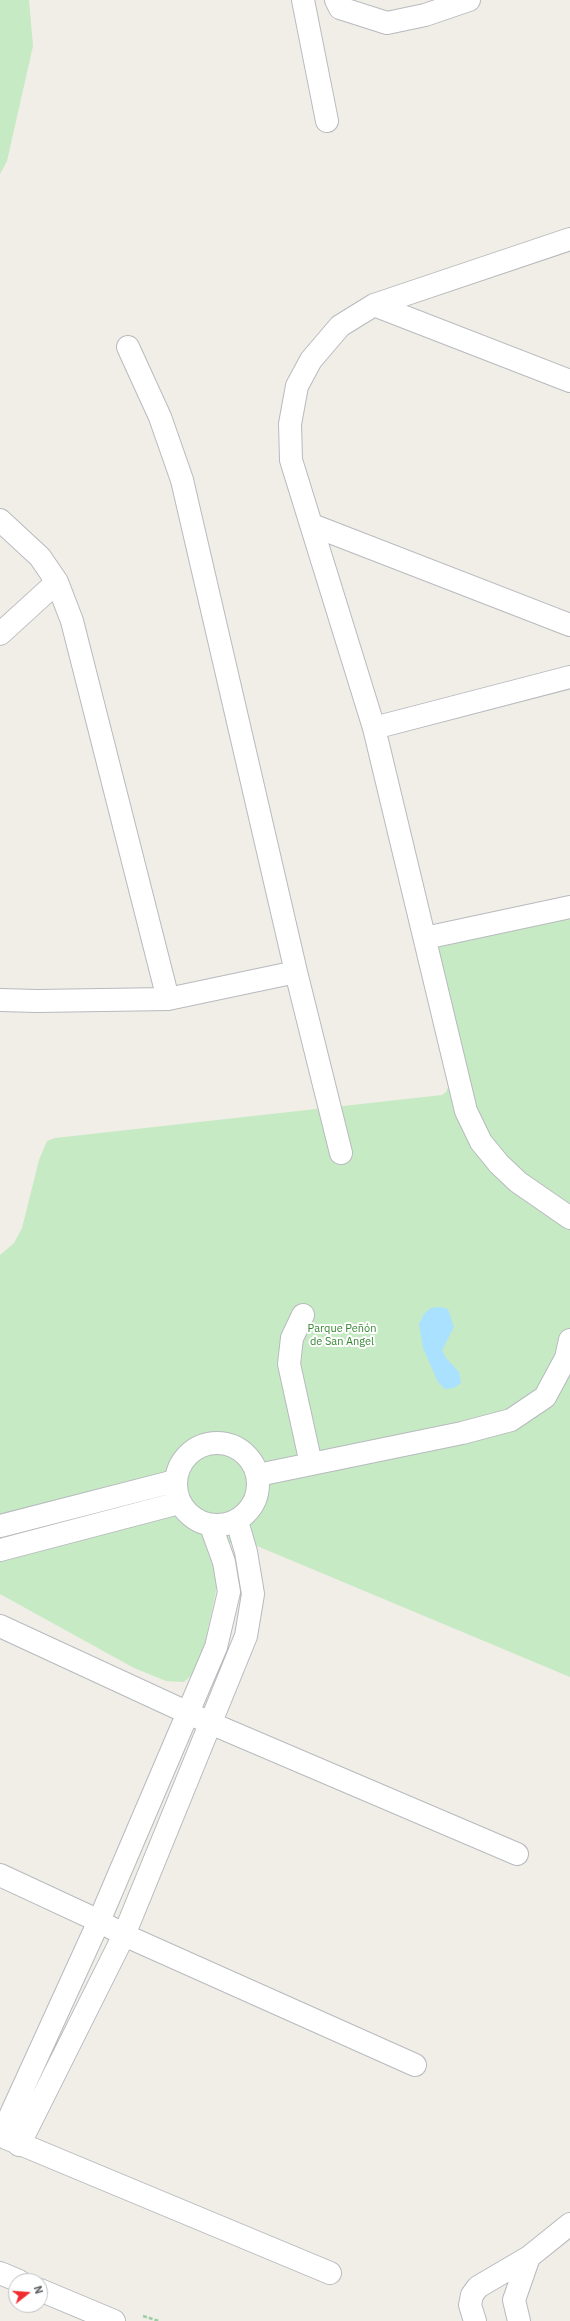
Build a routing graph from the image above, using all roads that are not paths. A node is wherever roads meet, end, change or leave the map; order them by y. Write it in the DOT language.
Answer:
graph roads {
  1 [pos="303,0"];
  2 [pos="336,0"];
  3 [pos="469,0"];
  4 [pos="327,121"];
  5 [pos="570,239"];
  6 [pos="374,305"];
  7 [pos="128,347"];
  8 [pos="570,381"];
  9 [pos="0,520"];
  10 [pos="312,525"];
  11 [pos="57,582"];
  12 [pos="570,625"];
  13 [pos="0,634"];
  14 [pos="570,677"];
  15 [pos="374,728"];
  16 [pos="570,906"];
  17 [pos="425,938"];
  18 [pos="296,972"];
  19 [pos="168,999"];
  20 [pos="0,1000"];
  21 [pos="341,1153"];
  22 [pos="570,1218"];
  23 [pos="303,1315"];
  24 [pos="570,1340"];
  25 [pos="311,1464"];
  26 [pos="258,1475"];
  27 [pos="175,1481"];
  28 [pos="179,1503"];
  29 [pos="237,1521"];
  30 [pos="0,1526"];
  31 [pos="210,1526"];
  32 [pos="0,1550"];
  33 [pos="0,1626"];
  34 [pos="187,1712"];
  35 [pos="210,1723"];
  36 [pos="518,1854"];
  37 [pos="0,1875"];
  38 [pos="99,1921"];
  39 [pos="124,1936"];
  40 [pos="416,2065"];
  41 [pos="7,2139"];
  42 [pos="570,2224"];
  43 [pos="529,2257"];
  44 [pos="330,2273"];
  45 [pos="48,2293"];
  46 [pos="114,2321"];
  47 [pos="475,2321"];
  48 [pos="519,2321"];
  1 -- 4 [label="street"];
  2 -- 3 [label="street"];
  5 -- 6 [label="street"];
  6 -- 8 [label="street"];
  6 -- 10 [label="street"];
  7 -- 18 [label="street"];
  9 -- 11 [label="street"];
  10 -- 12 [label="street"];
  10 -- 15 [label="street"];
  11 -- 13 [label="street"];
  11 -- 19 [label="street"];
  14 -- 15 [label="street"];
  15 -- 17 [label="street"];
  16 -- 17 [label="street"];
  17 -- 22 [label="street"];
  18 -- 19 [label="street"];
  18 -- 21 [label="street"];
  19 -- 20 [label="street"];
  23 -- 25 [label="street"];
  24 -- 25 [label="street"];
  25 -- 26 [label="street"];
  26 -- 27 [label="street"];
  26 -- 29 [label="street"];
  27 -- 28 [label="street"];
  27 -- 30 [label="street"];
  28 -- 31 [label="street"];
  28 -- 32 [label="street"];
  29 -- 31 [label="street"];
  29 -- 35 [label="street"];
  31 -- 34 [label="street"];
  33 -- 34 [label="street"];
  34 -- 35 [label="street"];
  34 -- 38 [label="street"];
  35 -- 36 [label="street"];
  35 -- 39 [label="street"];
  37 -- 38 [label="street"];
  38 -- 39 [label="street"];
  38 -- 41 [label="street"];
  39 -- 40 [label="street"];
  39 -- 41 [label="street"];
  41 -- 44 [label="street"];
  42 -- 43 [label="street"];
  43 -- 47 [label="street"];
  43 -- 48 [label="street"];
  45 -- 46 [label="street"];
}
